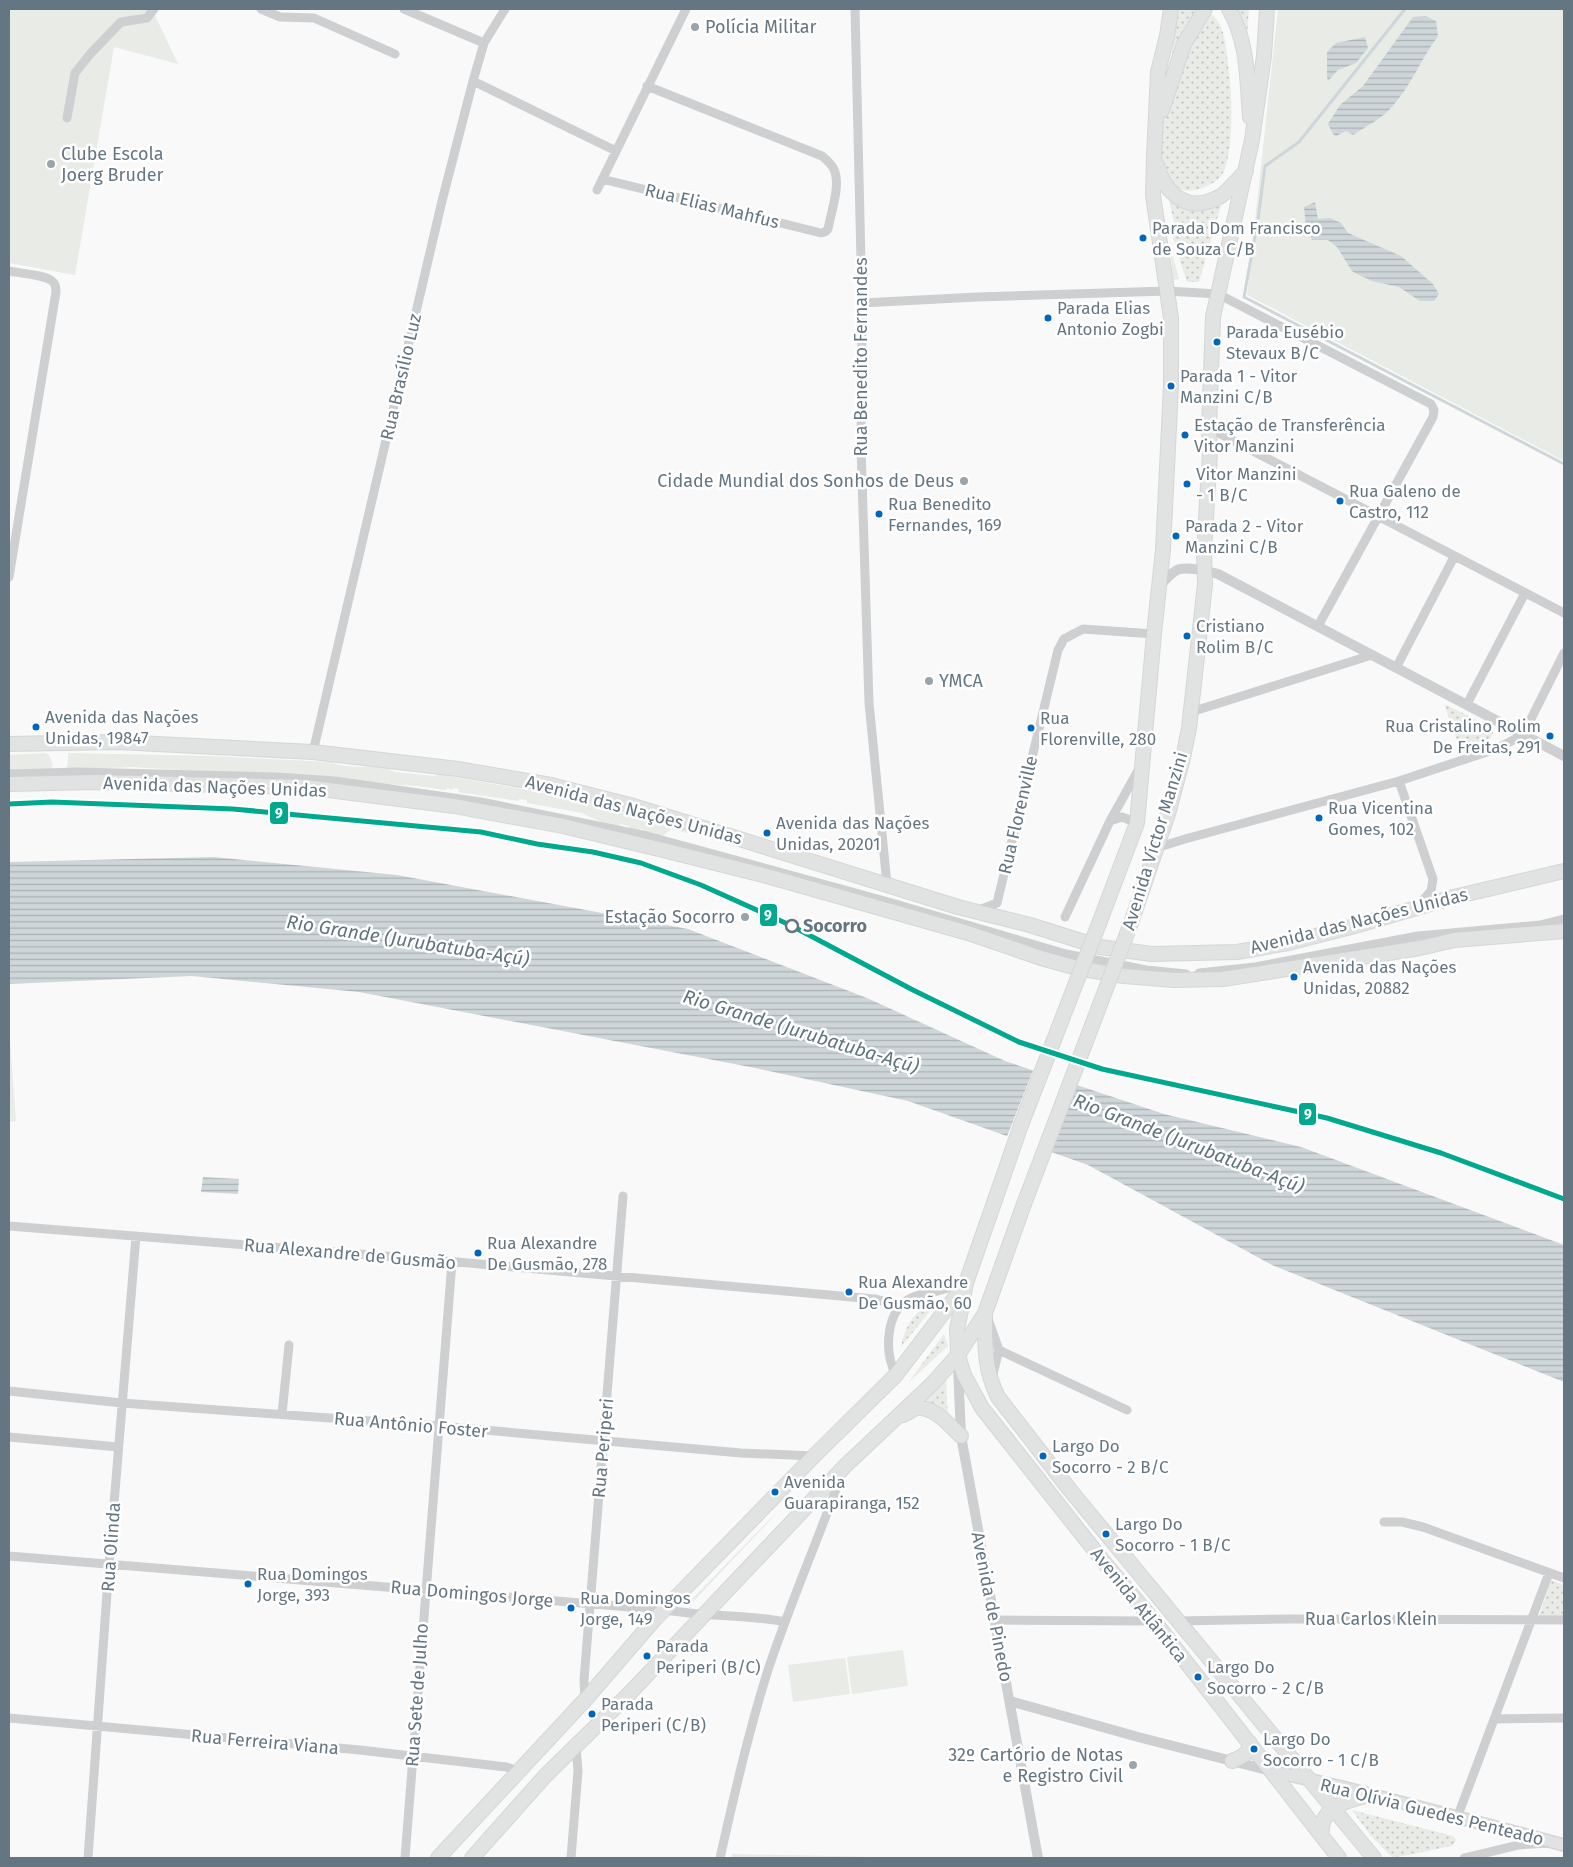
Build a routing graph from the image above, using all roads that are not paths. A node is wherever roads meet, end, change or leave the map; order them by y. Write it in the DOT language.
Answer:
graph roads {
  1 [pos="154,9"];
  2 [pos="261,9"];
  3 [pos="404,9"];
  4 [pos="505,9"];
  5 [pos="686,9"];
  6 [pos="855,9"];
  7 [pos="1162,9"];
  8 [pos="1171,9"];
  9 [pos="1205,9"];
  10 [pos="1229,9"];
  11 [pos="1267,9"];
  12 [pos="484,43"];
  13 [pos="395,54"];
  14 [pos="1158,72"];
  15 [pos="473,81"];
  16 [pos="648,86"];
  17 [pos="67,118"];
  18 [pos="1252,140"];
  19 [pos="616,151"];
  20 [pos="1154,155"];
  21 [pos="1246,171"];
  22 [pos="602,179"];
  23 [pos="597,190"];
  24 [pos="9,271"];
  25 [pos="1167,291"];
  26 [pos="1218,294"];
  27 [pos="862,303"];
  28 [pos="1209,428"];
  29 [pos="1378,516"];
  30 [pos="1454,557"];
  31 [pos="1205,570"];
  32 [pos="9,576"];
  33 [pos="1159,587"];
  34 [pos="1525,593"];
  35 [pos="1564,613"];
  36 [pos="1318,626"];
  37 [pos="1154,634"];
  38 [pos="1564,653"];
  39 [pos="1372,654"];
  40 [pos="1396,668"];
  41 [pos="1467,704"];
  42 [pos="1190,712"];
  43 [pos="1523,735"];
  44 [pos="9,744"];
  45 [pos="313,752"];
  46 [pos="1564,756"];
  47 [pos="1143,761"];
  48 [pos="9,774"];
  49 [pos="1399,781"];
  50 [pos="9,784"];
  51 [pos="1110,821"];
  52 [pos="1137,823"];
  53 [pos="1156,848"];
  54 [pos="1564,871"];
  55 [pos="887,884"];
  56 [pos="1416,908"];
  57 [pos="975,912"];
  58 [pos="1065,917"];
  59 [pos="1564,919"];
  60 [pos="1564,931"];
  61 [pos="623,1196"];
  62 [pos="9,1226"];
  63 [pos="136,1236"];
  64 [pos="452,1262"];
  65 [pos="617,1277"];
  66 [pos="966,1282"];
  67 [pos="900,1305"];
  68 [pos="985,1313"];
  69 [pos="289,1345"];
  70 [pos="999,1350"];
  71 [pos="958,1355"];
  72 [pos="896,1375"];
  73 [pos="991,1383"];
  74 [pos="9,1391"];
  75 [pos="122,1403"];
  76 [pos="1127,1410"];
  77 [pos="282,1414"];
  78 [pos="898,1417"];
  79 [pos="440,1426"];
  80 [pos="960,1436"];
  81 [pos="9,1437"];
  82 [pos="602,1440"];
  83 [pos="118,1447"];
  84 [pos="814,1456"];
  85 [pos="844,1466"];
  86 [pos="1384,1522"];
  87 [pos="9,1556"];
  88 [pos="108,1565"];
  89 [pos="1549,1573"];
  90 [pos="1564,1578"];
  91 [pos="426,1590"];
  92 [pos="591,1604"];
  93 [pos="666,1610"];
  94 [pos="704,1614"];
  95 [pos="1531,1619"];
  96 [pos="994,1620"];
  97 [pos="1564,1620"];
  98 [pos="1154,1621"];
  99 [pos="1178,1621"];
  100 [pos="785,1622"];
  101 [pos="586,1700"];
  102 [pos="1010,1701"];
  103 [pos="9,1718"];
  104 [pos="1564,1718"];
  105 [pos="1494,1719"];
  106 [pos="98,1727"];
  107 [pos="1250,1743"];
  108 [pos="576,1746"];
  109 [pos="412,1756"];
  110 [pos="1232,1761"];
  111 [pos="520,1771"];
  112 [pos="1271,1771"];
  113 [pos="1310,1780"];
  114 [pos="1370,1795"];
  115 [pos="1333,1808"];
  116 [pos="1457,1818"];
  117 [pos="1322,1836"];
  118 [pos="1559,1844"];
  119 [pos="1493,1855"];
  120 [pos="88,1858"];
  121 [pos="405,1858"];
  122 [pos="438,1858"];
  123 [pos="472,1858"];
  124 [pos="571,1858"];
  125 [pos="720,1858"];
  126 [pos="1038,1858"];
  127 [pos="1339,1858"];
  128 [pos="1374,1858"];
  129 [pos="1464,1858"];
  1 -- 17 [label="street"];
  2 -- 13 [label="street"];
  3 -- 12 [label="street"];
  4 -- 12 [label="street, Rua Brasílio Luz"];
  5 -- 16 [label="street"];
  6 -- 27 [label="street, Rua Benedito Fernandes"];
  7 -- 14 [label="main road"];
  8 -- 14 [label="main road, Avenida Víctor Manzini"];
  9 -- 20 [label="main road"];
  10 -- 18 [label="main road"];
  11 -- 18 [label="main road"];
  12 -- 15 [label="street, Rua Brasílio Luz"];
  14 -- 20 [label="main road, Avenida Víctor Manzini"];
  15 -- 19 [label="street"];
  15 -- 45 [label="street, Rua Brasílio Luz"];
  16 -- 19 [label="street"];
  16 -- 22 [label="street, Rua Elias Mahfus"];
  18 -- 21 [label="main road, Avenida Víctor Manzini"];
  19 -- 22 [label="street"];
  20 -- 21 [label="main road"];
  20 -- 25 [label="main road, Avenida Víctor Manzini"];
  21 -- 26 [label="main road, Avenida Víctor Manzini"];
  22 -- 23 [label="street"];
  24 -- 32 [label="street"];
  25 -- 26 [label="street"];
  25 -- 27 [label="street"];
  25 -- 33 [label="main road, Avenida Víctor Manzini"];
  26 -- 28 [label="main road, Avenida Víctor Manzini"];
  26 -- 29 [label="street"];
  27 -- 55 [label="street, Rua Benedito Fernandes"];
  28 -- 29 [label="street"];
  28 -- 31 [label="main road, Avenida Víctor Manzini"];
  29 -- 30 [label="street"];
  29 -- 36 [label="street"];
  30 -- 34 [label="street"];
  30 -- 40 [label="street"];
  31 -- 33 [label="street"];
  31 -- 36 [label="street"];
  31 -- 42 [label="main road, Avenida Víctor Manzini"];
  33 -- 37 [label="main road, Avenida Víctor Manzini"];
  34 -- 35 [label="street"];
  34 -- 41 [label="street"];
  36 -- 39 [label="street"];
  37 -- 47 [label="main road, Avenida Víctor Manzini"];
  37 -- 57 [label="street, Rua Florenville"];
  38 -- 43 [label="street"];
  39 -- 40 [label="street"];
  39 -- 42 [label="street"];
  40 -- 41 [label="street"];
  41 -- 43 [label="street"];
  42 -- 53 [label="main road, Avenida Víctor Manzini"];
  43 -- 46 [label="street"];
  43 -- 49 [label="street"];
  44 -- 45 [label="main road, Avenida das Nações Unidas"];
  45 -- 55 [label="main road, Avenida das Nações Unidas"];
  47 -- 51 [label="street, Avenida Víctor Manzini"];
  47 -- 52 [label="main road, Avenida Víctor Manzini"];
  48 -- 59 [label="street"];
  49 -- 53 [label="street"];
  49 -- 56 [label="street"];
  50 -- 60 [label="main road, Avenida das Nações Unidas"];
  51 -- 52 [label="street, Avenida Víctor Manzini"];
  51 -- 58 [label="street, Avenida Víctor Manzini"];
  52 -- 66 [label="main road, Avenida Víctor Manzini, bridge"];
  53 -- 68 [label="main road, Avenida Víctor Manzini, bridge"];
  54 -- 56 [label="main road, Avenida das Nações Unidas"];
  55 -- 57 [label="main road, Avenida das Nações Unidas"];
  56 -- 57 [label="main road, Avenida das Nações Unidas"];
  61 -- 65 [label="street, Rua Periperi"];
  62 -- 63 [label="street, Rua Alexandre de Gusmão"];
  63 -- 64 [label="street, Rua Alexandre de Gusmão"];
  63 -- 75 [label="street, Rua Olinda"];
  64 -- 65 [label="street, Rua Alexandre de Gusmão"];
  64 -- 79 [label="street, Rua Sete de Julho"];
  65 -- 67 [label="street, Rua Alexandre de Gusmão"];
  65 -- 82 [label="street, Rua Periperi"];
  66 -- 67 [label="street"];
  66 -- 71 [label="main road, Avenida Atlântica"];
  66 -- 72 [label="main road"];
  67 -- 72 [label="street"];
  68 -- 70 [label="street"];
  68 -- 71 [label="main road"];
  68 -- 73 [label="main road, Avenida Atlântica"];
  69 -- 77 [label="street"];
  70 -- 73 [label="street"];
  70 -- 76 [label="street"];
  71 -- 78 [label="main road"];
  71 -- 80 [label="street, Avenida de Pinedo"];
  71 -- 98 [label="main road, Avenida Atlântica"];
  72 -- 84 [label="main road"];
  73 -- 99 [label="main road, Avenida Atlântica"];
  74 -- 75 [label="street, Rua Antônio Foster"];
  75 -- 77 [label="street, Rua Antônio Foster"];
  75 -- 83 [label="street, Rua Olinda"];
  77 -- 79 [label="street, Rua Antônio Foster"];
  78 -- 80 [label="main road"];
  78 -- 85 [label="main road"];
  79 -- 82 [label="street, Rua Antônio Foster"];
  79 -- 91 [label="street, Rua Sete de Julho"];
  80 -- 96 [label="street, Avenida de Pinedo"];
  81 -- 83 [label="street"];
  82 -- 84 [label="street, Rua Antônio Foster"];
  82 -- 92 [label="street, Rua Periperi"];
  83 -- 88 [label="street, Rua Olinda"];
  84 -- 93 [label="main road"];
  85 -- 94 [label="main road"];
  85 -- 100 [label="street"];
  86 -- 89 [label="street"];
  87 -- 88 [label="street, Rua Domingos Jorge"];
  88 -- 91 [label="street, Rua Domingos Jorge"];
  88 -- 106 [label="street, Rua Olinda"];
  89 -- 90 [label="street"];
  89 -- 95 [label="street"];
  91 -- 92 [label="street, Rua Domingos Jorge"];
  91 -- 109 [label="street, Rua Sete de Julho"];
  92 -- 93 [label="street, Rua Domingos Jorge"];
  92 -- 101 [label="street, Rua Periperi"];
  93 -- 94 [label="street, Rua Domingos Jorge"];
  93 -- 101 [label="main road"];
  94 -- 100 [label="street, Rua Domingos Jorge"];
  94 -- 108 [label="main road"];
  95 -- 97 [label="street, Rua Carlos Klein"];
  95 -- 99 [label="street, Rua Carlos Klein"];
  95 -- 105 [label="street"];
  96 -- 98 [label="street"];
  96 -- 102 [label="street, Avenida de Pinedo"];
  98 -- 107 [label="main road, Avenida Atlântica"];
  99 -- 113 [label="main road, Avenida Atlântica"];
  100 -- 125 [label="street"];
  101 -- 111 [label="main road"];
  102 -- 110 [label="street, Rua Olívia Guedes Penteado"];
  102 -- 126 [label="street, Avenida de Pinedo"];
  103 -- 106 [label="street, Rua Ferreira Viana"];
  104 -- 105 [label="street"];
  105 -- 116 [label="street"];
  106 -- 109 [label="street, Rua Ferreira Viana"];
  106 -- 120 [label="street, Rua Olinda"];
  107 -- 110 [label="main road"];
  107 -- 112 [label="main road, Avenida Atlântica"];
  108 -- 123 [label="main road"];
  108 -- 124 [label="street"];
  109 -- 111 [label="street, Rua Ferreira Viana"];
  109 -- 121 [label="street, Rua Sete de Julho"];
  110 -- 112 [label="street, Rua Olívia Guedes Penteado"];
  111 -- 122 [label="main road"];
  112 -- 113 [label="main road, Rua Olívia Guedes Penteado"];
  112 -- 117 [label="main road, Avenida Atlântica"];
  113 -- 114 [label="main road, Rua Olívia Guedes Penteado"];
  113 -- 115 [label="main road, Avenida Atlântica"];
  114 -- 115 [label="main road"];
  114 -- 116 [label="main road, Rua Olívia Guedes Penteado"];
  115 -- 117 [label="main road"];
  115 -- 128 [label="main road, Avenida Atlântica"];
  116 -- 118 [label="main road, Rua Olívia Guedes Penteado"];
  117 -- 127 [label="main road, Avenida Atlântica"];
  118 -- 119 [label="street"];
  119 -- 129 [label="street"];
}
